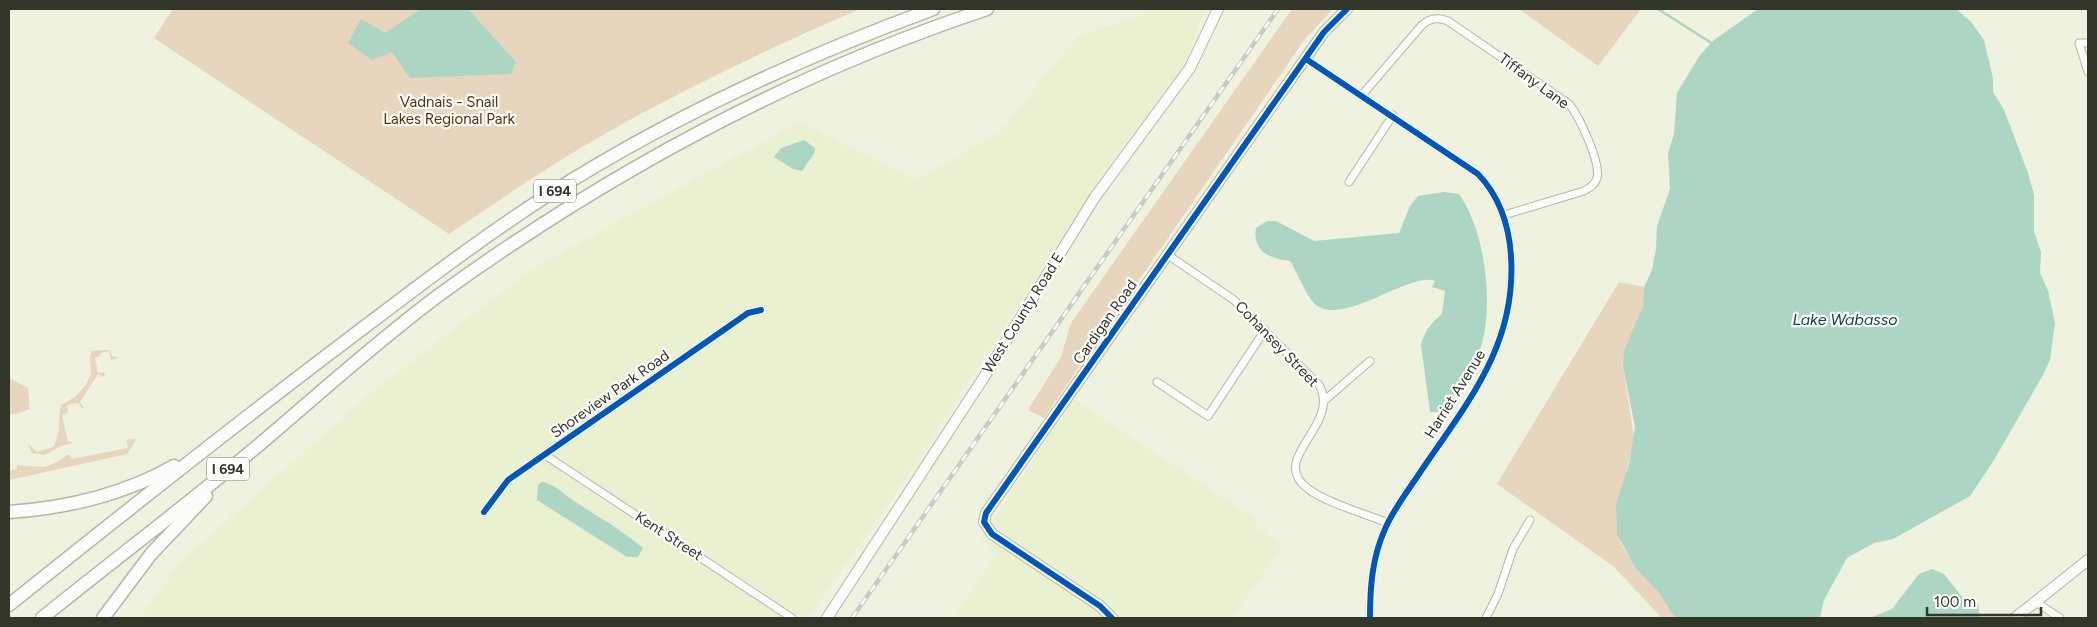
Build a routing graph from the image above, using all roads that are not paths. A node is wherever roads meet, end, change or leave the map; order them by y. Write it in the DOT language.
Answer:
graph roads {
  1 [pos="932,9"];
  2 [pos="987,9"];
  3 [pos="1218,9"];
  4 [pos="1347,9"];
  5 [pos="2088,43"];
  6 [pos="1306,59"];
  7 [pos="2088,72"];
  8 [pos="1362,95"];
  9 [pos="1393,116"];
  10 [pos="1349,182"];
  11 [pos="1504,216"];
  12 [pos="1168,255"];
  13 [pos="761,310"];
  14 [pos="1266,330"];
  15 [pos="1370,361"];
  16 [pos="1157,382"];
  17 [pos="1325,400"];
  18 [pos="216,439"];
  19 [pos="251,451"];
  20 [pos="545,455"];
  21 [pos="9,512"];
  22 [pos="484,512"];
  23 [pos="1530,520"];
  24 [pos="1388,523"];
  25 [pos="2088,561"];
  26 [pos="2036,602"];
  27 [pos="9,605"];
  28 [pos="42,618"];
  29 [pos="104,618"];
  30 [pos="792,618"];
  31 [pos="827,618"];
  32 [pos="1112,618"];
  33 [pos="1370,618"];
  34 [pos="1486,618"];
  35 [pos="2015,618"];
  36 [pos="2060,618"];
  1 -- 18 [label="highway, I 694"];
  2 -- 19 [label="highway, I 694"];
  3 -- 31 [label="street, West County Road E"];
  4 -- 6 [label="street, Cardigan Road"];
  5 -- 7 [label="street"];
  6 -- 8 [label="street, Harriet Avenue"];
  6 -- 12 [label="street, Cardigan Road"];
  8 -- 9 [label="street, Harriet Avenue"];
  8 -- 11 [label="street, Tiffany Lane"];
  9 -- 10 [label="street"];
  9 -- 11 [label="street, Harriet Avenue"];
  11 -- 24 [label="street, Harriet Avenue"];
  12 -- 14 [label="street, Cohansey Street"];
  12 -- 32 [label="street, Cardigan Road"];
  13 -- 20 [label="street, Shoreview Park Road"];
  14 -- 16 [label="street"];
  14 -- 17 [label="street, Cohansey Street"];
  15 -- 17 [label="street"];
  17 -- 24 [label="street, Cohansey Street"];
  18 -- 21 [label="highway"];
  18 -- 27 [label="highway, I 694"];
  19 -- 28 [label="highway, I 694"];
  19 -- 29 [label="highway"];
  20 -- 22 [label="street, Shoreview Park Road"];
  20 -- 30 [label="street, Kent Street"];
  23 -- 34 [label="street"];
  24 -- 33 [label="street, Harriet Avenue"];
  25 -- 26 [label="street"];
  26 -- 35 [label="street"];
  26 -- 36 [label="street"];
}
